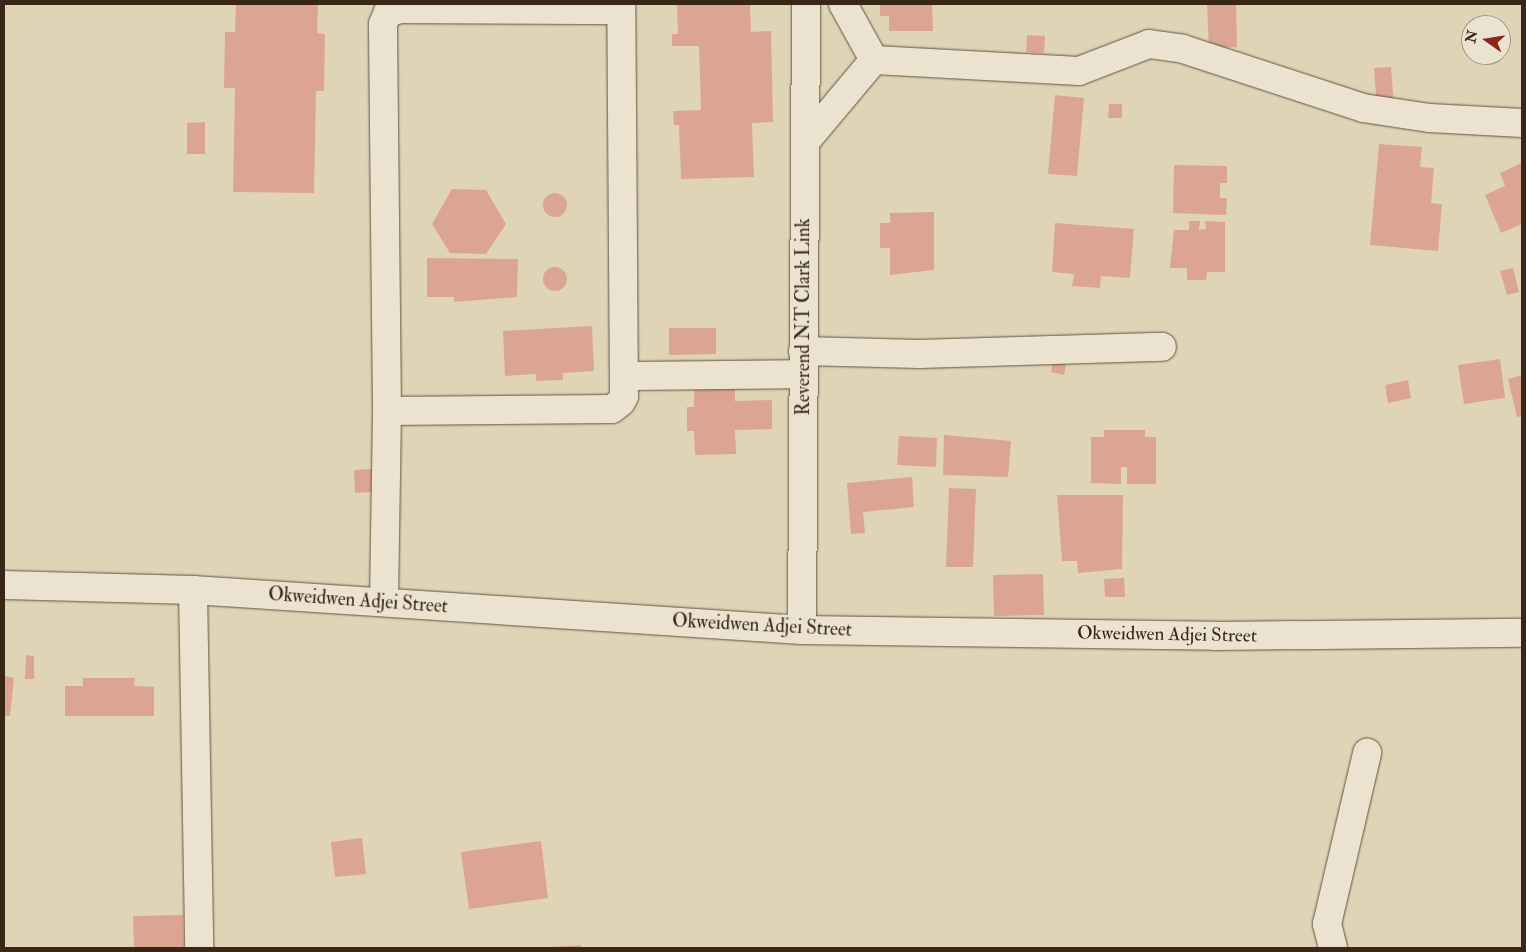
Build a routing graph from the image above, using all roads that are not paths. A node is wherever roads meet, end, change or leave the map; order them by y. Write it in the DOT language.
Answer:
graph roads {
  1 [pos="806,4"];
  2 [pos="843,4"];
  3 [pos="621,7"];
  4 [pos="874,60"];
  5 [pos="1522,123"];
  6 [pos="806,141"];
  7 [pos="1162,347"];
  8 [pos="803,363"];
  9 [pos="624,376"];
  10 [pos="387,411"];
  11 [pos="4,585"];
  12 [pos="193,590"];
  13 [pos="384,602"];
  14 [pos="802,630"];
  15 [pos="1522,633"];
  16 [pos="1367,753"];
  17 [pos="198,948"];
  18 [pos="1333,948"];
  1 -- 6 [label="street, Reverend N.T Clark Link"];
  2 -- 4 [label="street"];
  3 -- 9 [label="street"];
  3 -- 10 [label="street"];
  4 -- 5 [label="street"];
  4 -- 6 [label="street"];
  6 -- 8 [label="street, Reverend N.T Clark Link"];
  7 -- 8 [label="street"];
  8 -- 9 [label="street"];
  8 -- 14 [label="street, Reverend N.T Clark Link"];
  9 -- 10 [label="street"];
  10 -- 13 [label="street"];
  11 -- 12 [label="street, Okweidwen Adjei Street"];
  12 -- 13 [label="street, Okweidwen Adjei Street"];
  12 -- 17 [label="street"];
  13 -- 14 [label="street, Okweidwen Adjei Street"];
  14 -- 15 [label="street, Okweidwen Adjei Street"];
  16 -- 18 [label="street"];
}
